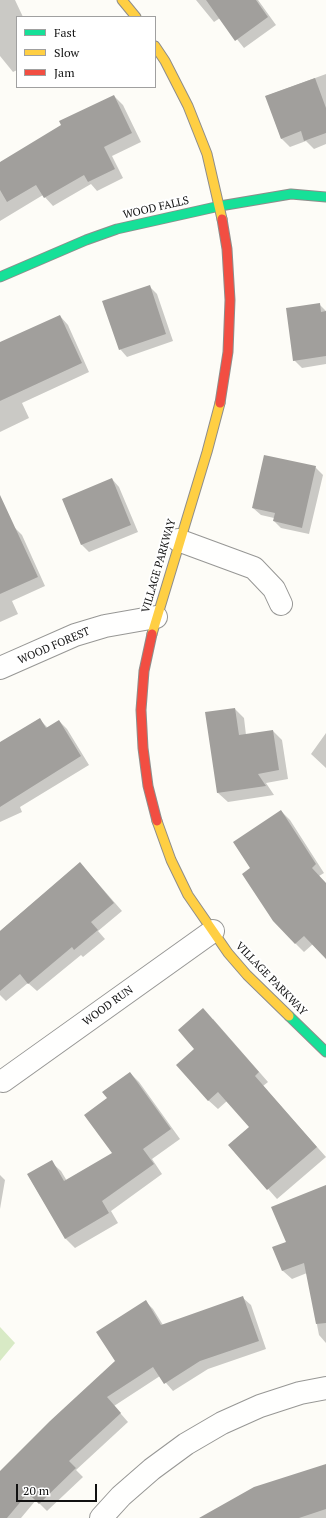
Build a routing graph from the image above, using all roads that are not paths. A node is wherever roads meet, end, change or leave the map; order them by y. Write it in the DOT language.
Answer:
graph roads {
  1 [pos="122,0"];
  2 [pos="135,16"];
  3 [pos="156,47"];
  4 [pos="326,196"];
  5 [pos="220,206"];
  6 [pos="0,277"];
  7 [pos="178,540"];
  8 [pos="281,604"];
  9 [pos="156,617"];
  10 [pos="0,668"];
  11 [pos="213,931"];
  12 [pos="326,1052"];
  13 [pos="3,1081"];
  14 [pos="326,1388"];
  15 [pos="101,1518"];
  1 -- 2 [label="street"];
  3 -- 5 [label="street, VILLAGE PARKWAY"];
  4 -- 5 [label="street, WOOD FALLS"];
  5 -- 6 [label="street, WOOD FALLS"];
  5 -- 7 [label="street, VILLAGE PARKWAY"];
  7 -- 8 [label="street"];
  7 -- 9 [label="street, VILLAGE PARKWAY"];
  9 -- 10 [label="street, WOOD FOREST"];
  9 -- 11 [label="street, VILLAGE PARKWAY"];
  11 -- 12 [label="street, VILLAGE PARKWAY"];
  11 -- 13 [label="street, WOOD RUN"];
  14 -- 15 [label="street"];
}
